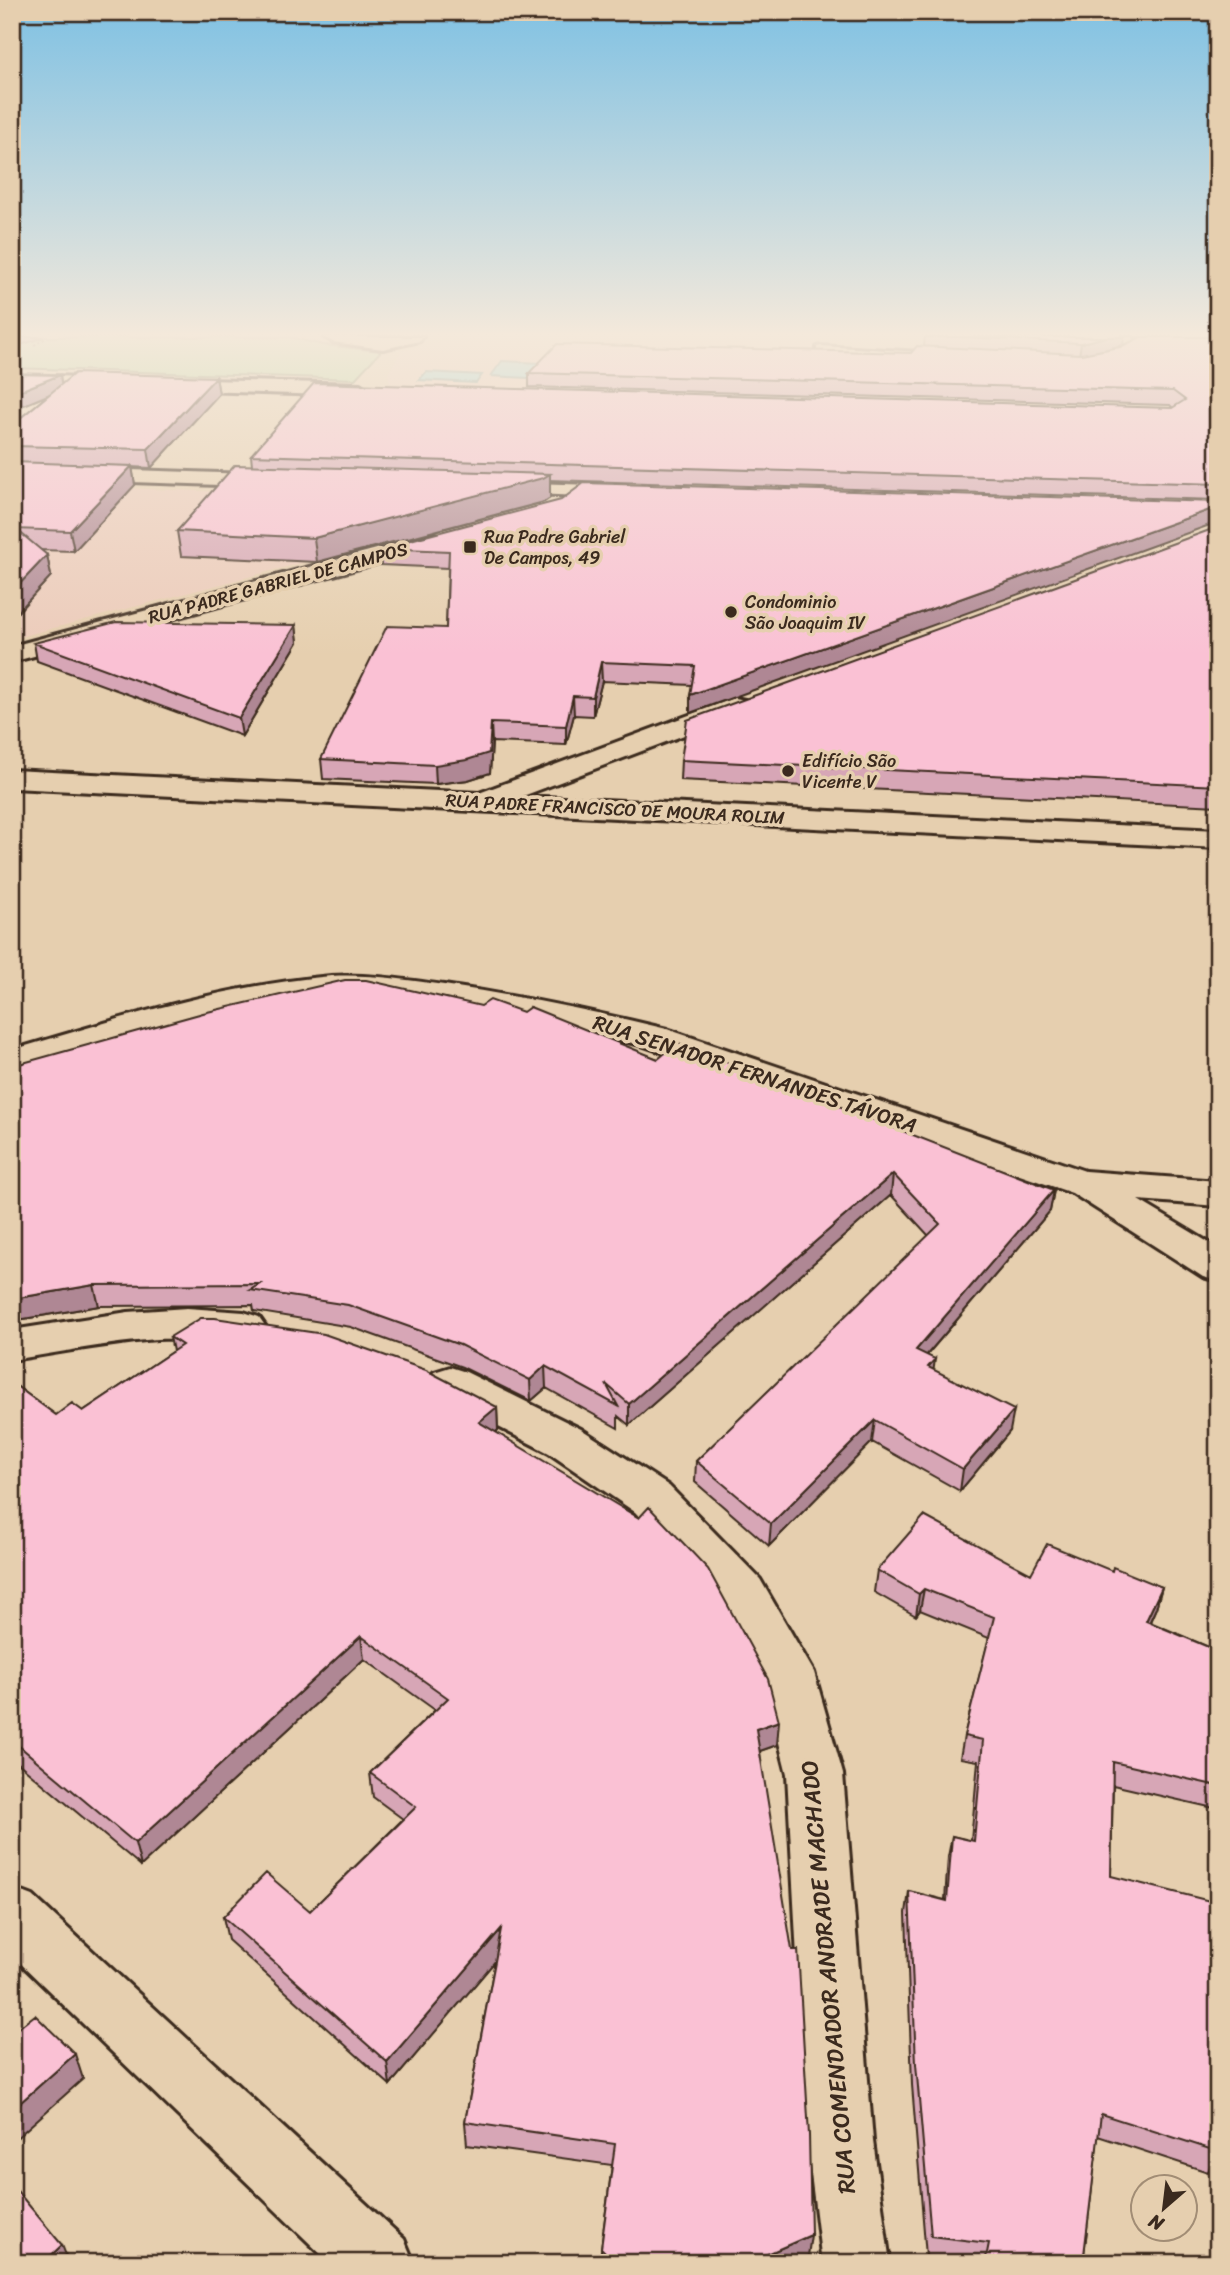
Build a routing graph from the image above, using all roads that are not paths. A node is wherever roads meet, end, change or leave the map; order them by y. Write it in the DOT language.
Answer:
graph roads {
  1 [pos="12,472"];
  2 [pos="299,481"];
  3 [pos="478,488"];
  4 [pos="579,491"];
  5 [pos="648,493"];
  6 [pos="544,511"];
  7 [pos="454,535"];
  8 [pos="12,654"];
  9 [pos="753,700"];
  10 [pos="12,779"];
  11 [pos="478,803"];
  12 [pos="1218,839"];
  13 [pos="12,1062"];
  14 [pos="1081,1183"];
  15 [pos="1218,1194"];
  16 [pos="1218,1267"];
  17 [pos="283,1333"];
  18 [pos="12,1345"];
  19 [pos="408,1367"];
  20 [pos="12,1915"];
  21 [pos="380,2263"];
  22 [pos="856,2263"];
  1 -- 2 [label="street"];
  3 -- 4 [label="street"];
  4 -- 5 [label="street"];
  4 -- 6 [label="street"];
  7 -- 8 [label="street, RUA PADRE GABRIEL DE CAMPOS"];
  9 -- 11 [label="street"];
  10 -- 11 [label="street, RUA PADRE FRANCISCO DE MOURA ROLIM"];
  11 -- 12 [label="street, RUA PADRE FRANCISCO DE MOURA ROLIM"];
  13 -- 14 [label="street, RUA SENADOR FERNANDES TÁVORA"];
  14 -- 15 [label="street, RUA SENADOR FERNANDES TÁVORA"];
  14 -- 16 [label="street, RUA SENADOR FERNANDES TÁVORA"];
  17 -- 18 [label="street"];
  19 -- 22 [label="street, RUA COMENDADOR ANDRADE MACHADO"];
  20 -- 21 [label="street"];
}
